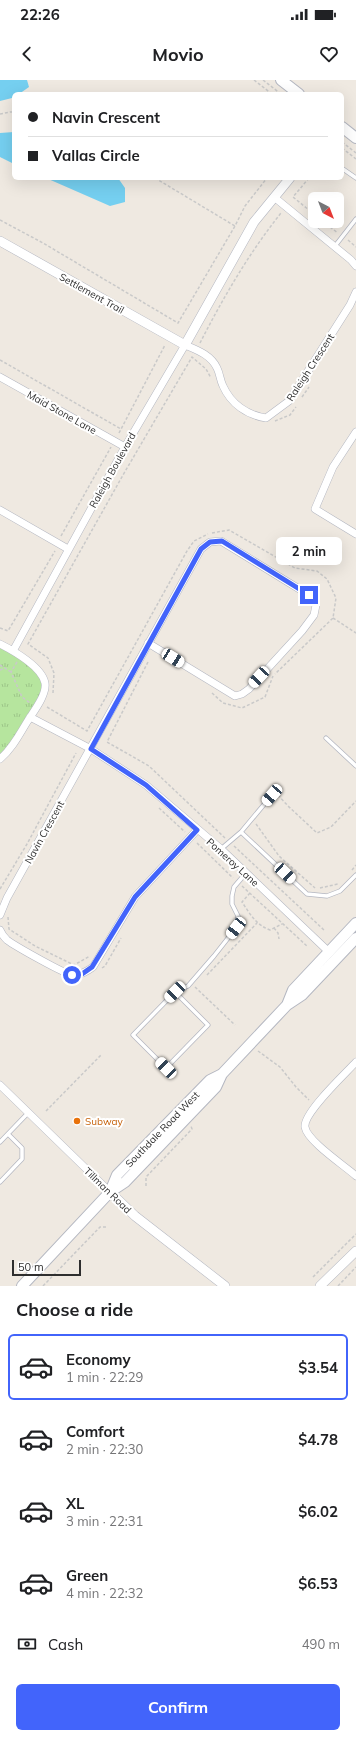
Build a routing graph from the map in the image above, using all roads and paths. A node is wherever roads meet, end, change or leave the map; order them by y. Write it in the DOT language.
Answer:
graph roads {
  1 [pos="254,80"];
  2 [pos="263,80"];
  3 [pos="281,80"];
  4 [pos="269,92"];
  5 [pos="278,92"];
  6 [pos="296,92"];
  7 [pos="12,112"];
  8 [pos="0,114"];
  9 [pos="344,129"];
  10 [pos="356,138"];
  11 [pos="344,144"];
  12 [pos="344,150"];
  13 [pos="356,153"];
  14 [pos="356,159"];
  15 [pos="344,170"];
  16 [pos="356,178"];
  17 [pos="158,180"];
  18 [pos="265,180"];
  19 [pos="288,180"];
  20 [pos="307,180"];
  21 [pos="274,197"];
  22 [pos="285,207"];
  23 [pos="308,209"];
  24 [pos="356,219"];
  25 [pos="0,220"];
  26 [pos="235,226"];
  27 [pos="0,241"];
  28 [pos="334,247"];
  29 [pos="356,266"];
  30 [pos="356,292"];
  31 [pos="166,343"];
  32 [pos="185,345"];
  33 [pos="196,350"];
  34 [pos="192,357"];
  35 [pos="0,360"];
  36 [pos="0,377"];
  37 [pos="214,381"];
  38 [pos="308,387"];
  39 [pos="301,399"];
  40 [pos="297,404"];
  41 [pos="270,422"];
  42 [pos="121,429"];
  43 [pos="356,432"];
  44 [pos="118,435"];
  45 [pos="114,441"];
  46 [pos="124,447"];
  47 [pos="0,510"];
  48 [pos="356,534"];
  49 [pos="58,542"];
  50 [pos="56,549"];
  51 [pos="68,549"];
  52 [pos="333,618"];
  53 [pos="0,628"];
  54 [pos="356,633"];
  55 [pos="148,643"];
  56 [pos="0,644"];
  57 [pos="13,650"];
  58 [pos="149,661"];
  59 [pos="17,662"];
  60 [pos="0,665"];
  61 [pos="5,668"];
  62 [pos="0,670"];
  63 [pos="12,672"];
  64 [pos="212,692"];
  65 [pos="51,696"];
  66 [pos="48,701"];
  67 [pos="30,703"];
  68 [pos="30,717"];
  69 [pos="326,738"];
  70 [pos="91,749"];
  71 [pos="76,753"];
  72 [pos="0,759"];
  73 [pos="356,766"];
  74 [pos="272,795"];
  75 [pos="274,800"];
  76 [pos="356,801"];
  77 [pos="253,820"];
  78 [pos="197,830"];
  79 [pos="241,832"];
  80 [pos="230,842"];
  81 [pos="220,849"];
  82 [pos="356,865"];
  83 [pos="246,873"];
  84 [pos="347,874"];
  85 [pos="356,875"];
  86 [pos="338,884"];
  87 [pos="0,889"];
  88 [pos="250,893"];
  89 [pos="8,914"];
  90 [pos="0,915"];
  91 [pos="257,923"];
  92 [pos="356,923"];
  93 [pos="283,924"];
  94 [pos="274,928"];
  95 [pos="0,930"];
  96 [pos="324,930"];
  97 [pos="356,938"];
  98 [pos="279,939"];
  99 [pos="329,952"];
  100 [pos="93,955"];
  101 [pos="205,977"];
  102 [pos="200,983"];
  103 [pos="175,992"];
  104 [pos="287,1005"];
  105 [pos="235,1025"];
  106 [pos="256,1050"];
  107 [pos="102,1054"];
  108 [pos="356,1062"];
  109 [pos="0,1085"];
  110 [pos="315,1106"];
  111 [pos="46,1111"];
  112 [pos="28,1112"];
  113 [pos="192,1129"];
  114 [pos="8,1134"];
  115 [pos="0,1142"];
  116 [pos="356,1176"];
  117 [pos="0,1182"];
  118 [pos="146,1186"];
  119 [pos="110,1192"];
  120 [pos="107,1227"];
  121 [pos="356,1234"];
  122 [pos="356,1251"];
  123 [pos="356,1267"];
  124 [pos="313,1277"];
  125 [pos="22,1286"];
  126 [pos="43,1286"];
  127 [pos="225,1286"];
  128 [pos="320,1286"];
  129 [pos="338,1286"];
  1 -- 4 [label="path"];
  2 -- 5 [label="path"];
  3 -- 6 [label="main road"];
  7 -- 8 [label="path"];
  9 -- 10 [label="main road"];
  11 -- 13 [label="path"];
  12 -- 14 [label="path"];
  15 -- 16 [label="lane"];
  17 -- 26 [label="path"];
  18 -- 26 [label="path"];
  19 -- 21 [label="street, Raleigh Boulevard"];
  20 -- 23 [label="path"];
  21 -- 22 [label="street"];
  21 -- 32 [label="street, Raleigh Boulevard"];
  22 -- 28 [label="street"];
  22 -- 33 [label="path"];
  24 -- 28 [label="lane"];
  25 -- 26 [label="path"];
  27 -- 32 [label="street, Settlement Trail"];
  28 -- 29 [label="street"];
  30 -- 33 [label="street, Raleigh Crescent"];
  31 -- 42 [label="path"];
  32 -- 33 [label="street, Raleigh Crescent"];
  32 -- 46 [label="street, Raleigh Boulevard"];
  33 -- 34 [label="path"];
  34 -- 37 [label="path"];
  34 -- 65 [label="path"];
  35 -- 42 [label="path"];
  36 -- 46 [label="street, Maid Stone Lane"];
  38 -- 39 [label="path"];
  40 -- 41 [label="path"];
  42 -- 44 [label="path"];
  43 -- 48 [label="street"];
  45 -- 49 [label="path"];
  46 -- 51 [label="street, Raleigh Boulevard"];
  47 -- 51 [label="street"];
  50 -- 53 [label="path"];
  51 -- 57 [label="street, Raleigh Boulevard"];
  52 -- 54 [label="path"];
  52 -- 64 [label="path"];
  52 -- 66 [label="path"];
  55 -- 55 [label="street, Navin Crescent"];
  55 -- 70 [label="street, Navin Crescent"];
  56 -- 57 [label="street"];
  57 -- 68 [label="street"];
  58 -- 80 [label="path"];
  59 -- 63 [label="path"];
  60 -- 61 [label="path"];
  61 -- 62 [label="path"];
  61 -- 63 [label="path"];
  63 -- 67 [label="path"];
  68 -- 70 [label="street, Pomeroy Lane"];
  68 -- 72 [label="street"];
  69 -- 73 [label="lane"];
  70 -- 78 [label="street, Pomeroy Lane"];
  70 -- 90 [label="street, Navin Crescent"];
  71 -- 87 [label="path"];
  74 -- 79 [label="lane"];
  75 -- 76 [label="path"];
  77 -- 86 [label="path"];
  78 -- 81 [label="street, Pomeroy Lane"];
  78 -- 95 [label="street"];
  79 -- 80 [label="lane"];
  79 -- 85 [label="lane"];
  80 -- 81 [label="lane"];
  80 -- 96 [label="path"];
  81 -- 83 [label="street, Pomeroy Lane"];
  82 -- 84 [label="path"];
  83 -- 99 [label="street, Pomeroy Lane"];
  83 -- 103 [label="lane"];
  88 -- 91 [label="path"];
  89 -- 100 [label="path"];
  91 -- 94 [label="path"];
  91 -- 101 [label="path"];
  92 -- 99 [label="main road, Southdale Road West"];
  93 -- 94 [label="path"];
  94 -- 98 [label="path"];
  97 -- 104 [label="main road, Southdale Road West"];
  99 -- 104 [label="main road, Southdale Road West"];
  102 -- 105 [label="path"];
  103 -- 103 [label="lane"];
  104 -- 119 [label="main road, Southdale Road West"];
  106 -- 110 [label="path"];
  107 -- 111 [label="path"];
  108 -- 110 [label="street"];
  109 -- 112 [label="street, Tillman Road"];
  110 -- 116 [label="street"];
  112 -- 114 [label="lane"];
  112 -- 119 [label="street, Tillman Road"];
  113 -- 118 [label="path"];
  114 -- 115 [label="lane"];
  114 -- 117 [label="lane"];
  119 -- 125 [label="main road, Southdale Road West"];
  119 -- 127 [label="street, Tillman Road"];
  120 -- 126 [label="path"];
  121 -- 124 [label="path"];
  122 -- 128 [label="street"];
  123 -- 129 [label="path"];
}
